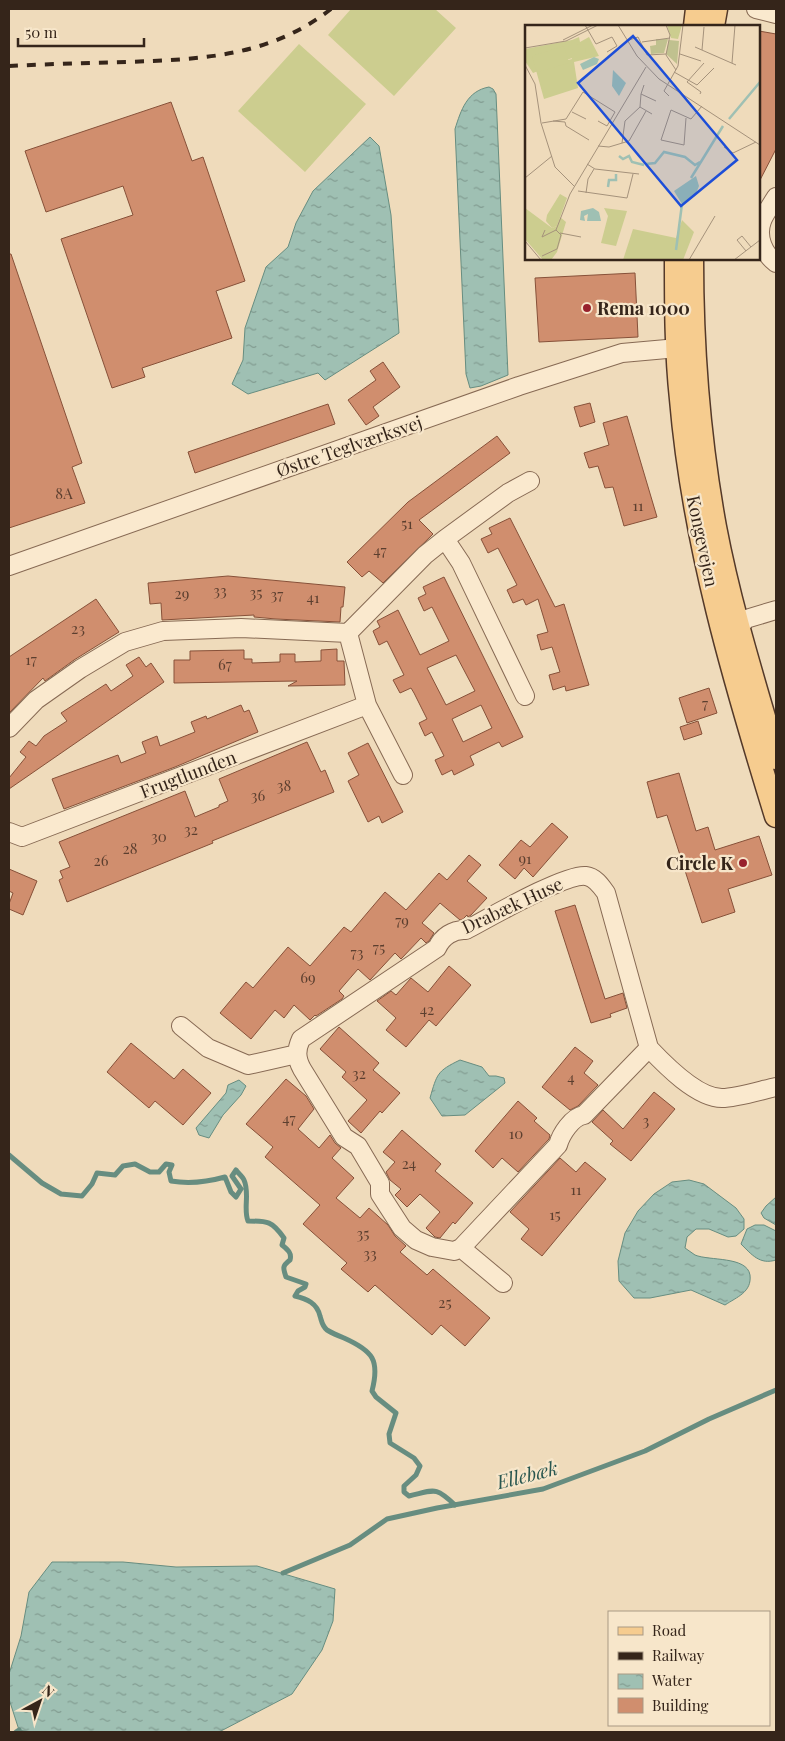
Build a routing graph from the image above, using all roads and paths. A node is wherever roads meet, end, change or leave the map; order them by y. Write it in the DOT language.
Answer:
graph roads {
  1 [pos="697,9"];
  2 [pos="716,9"];
  3 [pos="756,9"];
  4 [pos="776,14"];
  5 [pos="695,25"];
  6 [pos="713,25"];
  7 [pos="776,197"];
  8 [pos="760,240"];
  9 [pos="676,260"];
  10 [pos="692,260"];
  11 [pos="776,263"];
  12 [pos="686,347"];
  13 [pos="530,481"];
  14 [pos="446,540"];
  15 [pos="9,566"];
  16 [pos="776,610"];
  17 [pos="738,629"];
  18 [pos="348,633"];
  19 [pos="525,696"];
  20 [pos="367,705"];
  21 [pos="9,728"];
  22 [pos="776,758"];
  23 [pos="403,775"];
  24 [pos="776,816"];
  25 [pos="9,832"];
  26 [pos="181,1026"];
  27 [pos="649,1048"];
  28 [pos="297,1054"];
  29 [pos="776,1087"];
  30 [pos="461,1248"];
  31 [pos="502,1283"];
  1 -- 5 [label="main road"];
  2 -- 6 [label="main road"];
  3 -- 4 [label="street"];
  7 -- 8 [label="street"];
  8 -- 11 [label="street"];
  9 -- 12 [label="main road, Kongevejen"];
  10 -- 12 [label="main road, Kongevejen"];
  12 -- 15 [label="street, Østre Teglværksvej"];
  12 -- 17 [label="main road, Kongevejen"];
  12 -- 24 [label="main road, Kongevejen"];
  13 -- 14 [label="street"];
  14 -- 18 [label="street"];
  14 -- 19 [label="street"];
  16 -- 17 [label="street"];
  17 -- 22 [label="main road, Kongevejen"];
  18 -- 20 [label="street"];
  18 -- 21 [label="street"];
  20 -- 23 [label="street"];
  20 -- 25 [label="street, Frugtlunden"];
  26 -- 28 [label="street"];
  27 -- 28 [label="street, Drabæk Huse"];
  27 -- 29 [label="street, Drabæk Huse"];
  27 -- 30 [label="street"];
  28 -- 30 [label="street"];
  30 -- 31 [label="street"];
}
